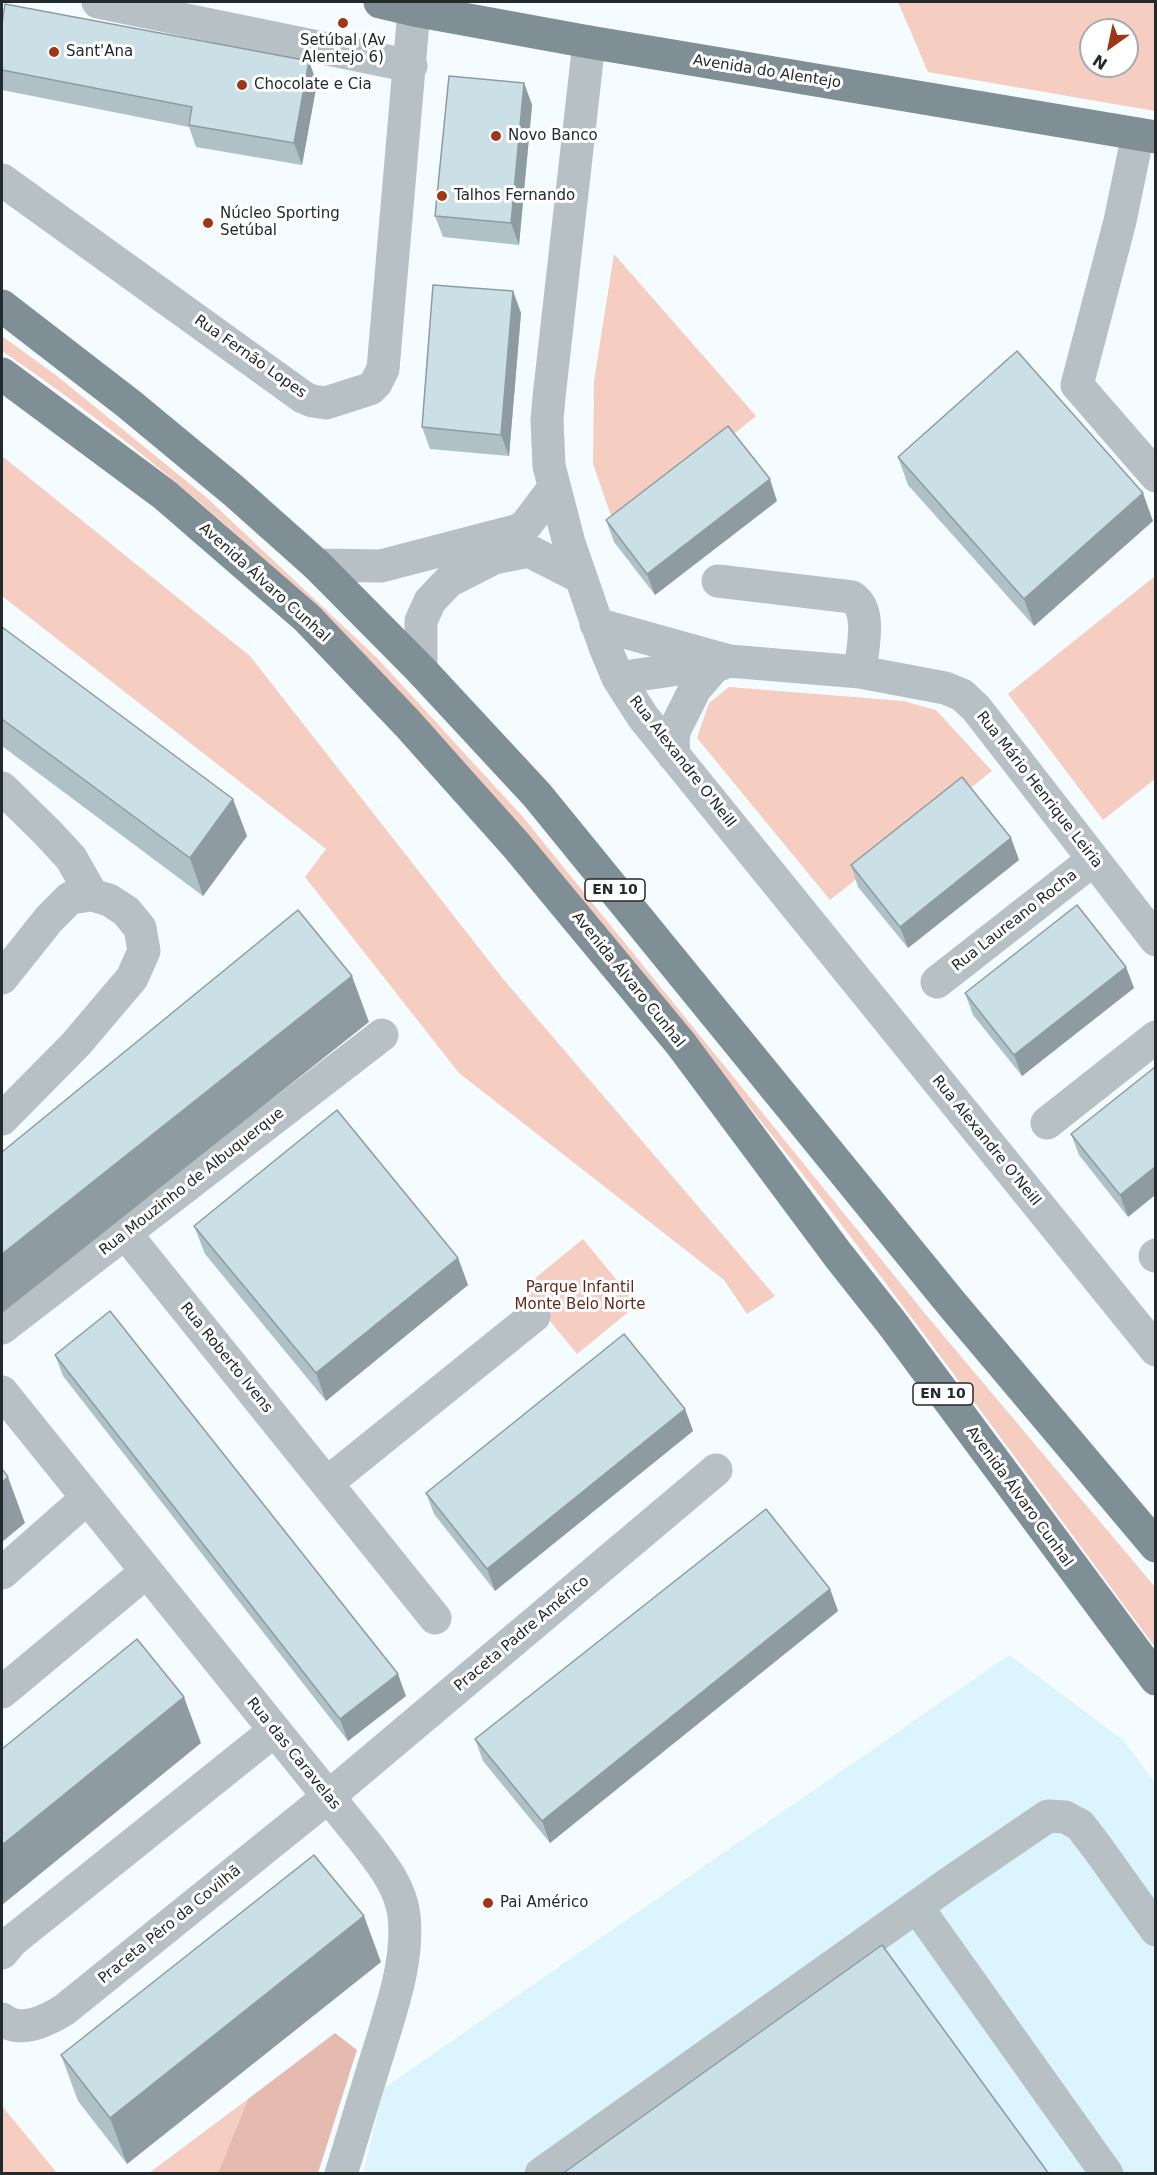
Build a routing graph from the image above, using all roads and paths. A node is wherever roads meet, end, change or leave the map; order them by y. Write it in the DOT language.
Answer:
graph roads {
  1 [pos="98,2"];
  2 [pos="380,2"];
  3 [pos="414,10"];
  4 [pos="589,42"];
  5 [pos="411,66"];
  6 [pos="1147,136"];
  7 [pos="2,180"];
  8 [pos="2,306"];
  9 [pos="2,374"];
  10 [pos="1155,476"];
  11 [pos="554,488"];
  12 [pos="317,566"];
  13 [pos="580,578"];
  14 [pos="718,581"];
  15 [pos="596,624"];
  16 [pos="729,661"];
  17 [pos="421,670"];
  18 [pos="860,672"];
  19 [pos="618,678"];
  20 [pos="675,756"];
  21 [pos="2,788"];
  22 [pos="1093,860"];
  23 [pos="92,894"];
  24 [pos="1155,940"];
  25 [pos="2,978"];
  26 [pos="938,982"];
  27 [pos="382,1035"];
  28 [pos="1155,1037"];
  29 [pos="2,1119"];
  30 [pos="1047,1123"];
  31 [pos="125,1233"];
  32 [pos="534,1316"];
  33 [pos="2,1328"];
  34 [pos="1155,1350"];
  35 [pos="2,1392"];
  36 [pos="716,1470"];
  37 [pos="327,1483"];
  38 [pos="86,1499"];
  39 [pos="1155,1546"];
  40 [pos="2,1573"];
  41 [pos="145,1573"];
  42 [pos="435,1618"];
  43 [pos="1155,1679"];
  44 [pos="2,1692"];
  45 [pos="274,1731"];
  46 [pos="328,1797"];
  47 [pos="917,1907"];
  48 [pos="1155,1930"];
  49 [pos="2,1953"];
  50 [pos="2,2019"];
  51 [pos="341,2174"];
  52 [pos="541,2174"];
  53 [pos="1107,2174"];
  1 -- 5 [label="street"];
  2 -- 3 [label="main road, Avenida do Alentejo"];
  3 -- 4 [label="main road, Avenida do Alentejo"];
  3 -- 5 [label="street, Rua Fernão Lopes"];
  4 -- 6 [label="main road, Avenida do Alentejo"];
  4 -- 11 [label="street, Rua Alexandre O'Neill"];
  5 -- 7 [label="street, Rua Fernão Lopes"];
  6 -- 10 [label="street"];
  8 -- 12 [label="main road, EN 10"];
  9 -- 43 [label="main road, Avenida Álvaro Cunhal / EN 10"];
  11 -- 12 [label="street"];
  11 -- 13 [label="street, Rua Alexandre O'Neill"];
  12 -- 17 [label="main road, EN 10"];
  13 -- 15 [label="street, Rua Alexandre O'Neill"];
  13 -- 17 [label="street"];
  14 -- 18 [label="street"];
  15 -- 16 [label="street, Rua Mário Henrique Leiria"];
  15 -- 19 [label="street, Rua Alexandre O'Neill"];
  16 -- 18 [label="street, Rua Mário Henrique Leiria"];
  16 -- 19 [label="street, Rua Mário Henrique Leiria"];
  16 -- 20 [label="street"];
  17 -- 39 [label="main road, EN 10"];
  18 -- 22 [label="street, Rua Mário Henrique Leiria"];
  19 -- 20 [label="street, Rua Alexandre O'Neill"];
  20 -- 34 [label="street, Rua Alexandre O'Neill"];
  21 -- 23 [label="street"];
  22 -- 24 [label="street, Rua Mário Henrique Leiria"];
  22 -- 26 [label="street, Rua Laureano Rocha"];
  23 -- 25 [label="street"];
  23 -- 29 [label="street"];
  27 -- 31 [label="street, Rua Mouzinho de Albuquerque"];
  28 -- 30 [label="street"];
  31 -- 33 [label="street, Rua Mouzinho de Albuquerque"];
  31 -- 37 [label="street, Rua Roberto Ivens"];
  32 -- 37 [label="street"];
  35 -- 38 [label="street, Rua das Caravelas"];
  36 -- 46 [label="street, Praceta Padre Américo"];
  37 -- 42 [label="street, Rua Roberto Ivens"];
  38 -- 40 [label="street"];
  38 -- 41 [label="street, Rua das Caravelas"];
  41 -- 44 [label="street"];
  41 -- 45 [label="street, Rua das Caravelas"];
  45 -- 46 [label="street, Rua das Caravelas"];
  45 -- 49 [label="street"];
  46 -- 50 [label="street, Praceta Pêro da Covilhã"];
  46 -- 51 [label="street, Rua das Caravelas"];
  47 -- 48 [label="street"];
  47 -- 52 [label="street"];
  47 -- 53 [label="street"];
}
